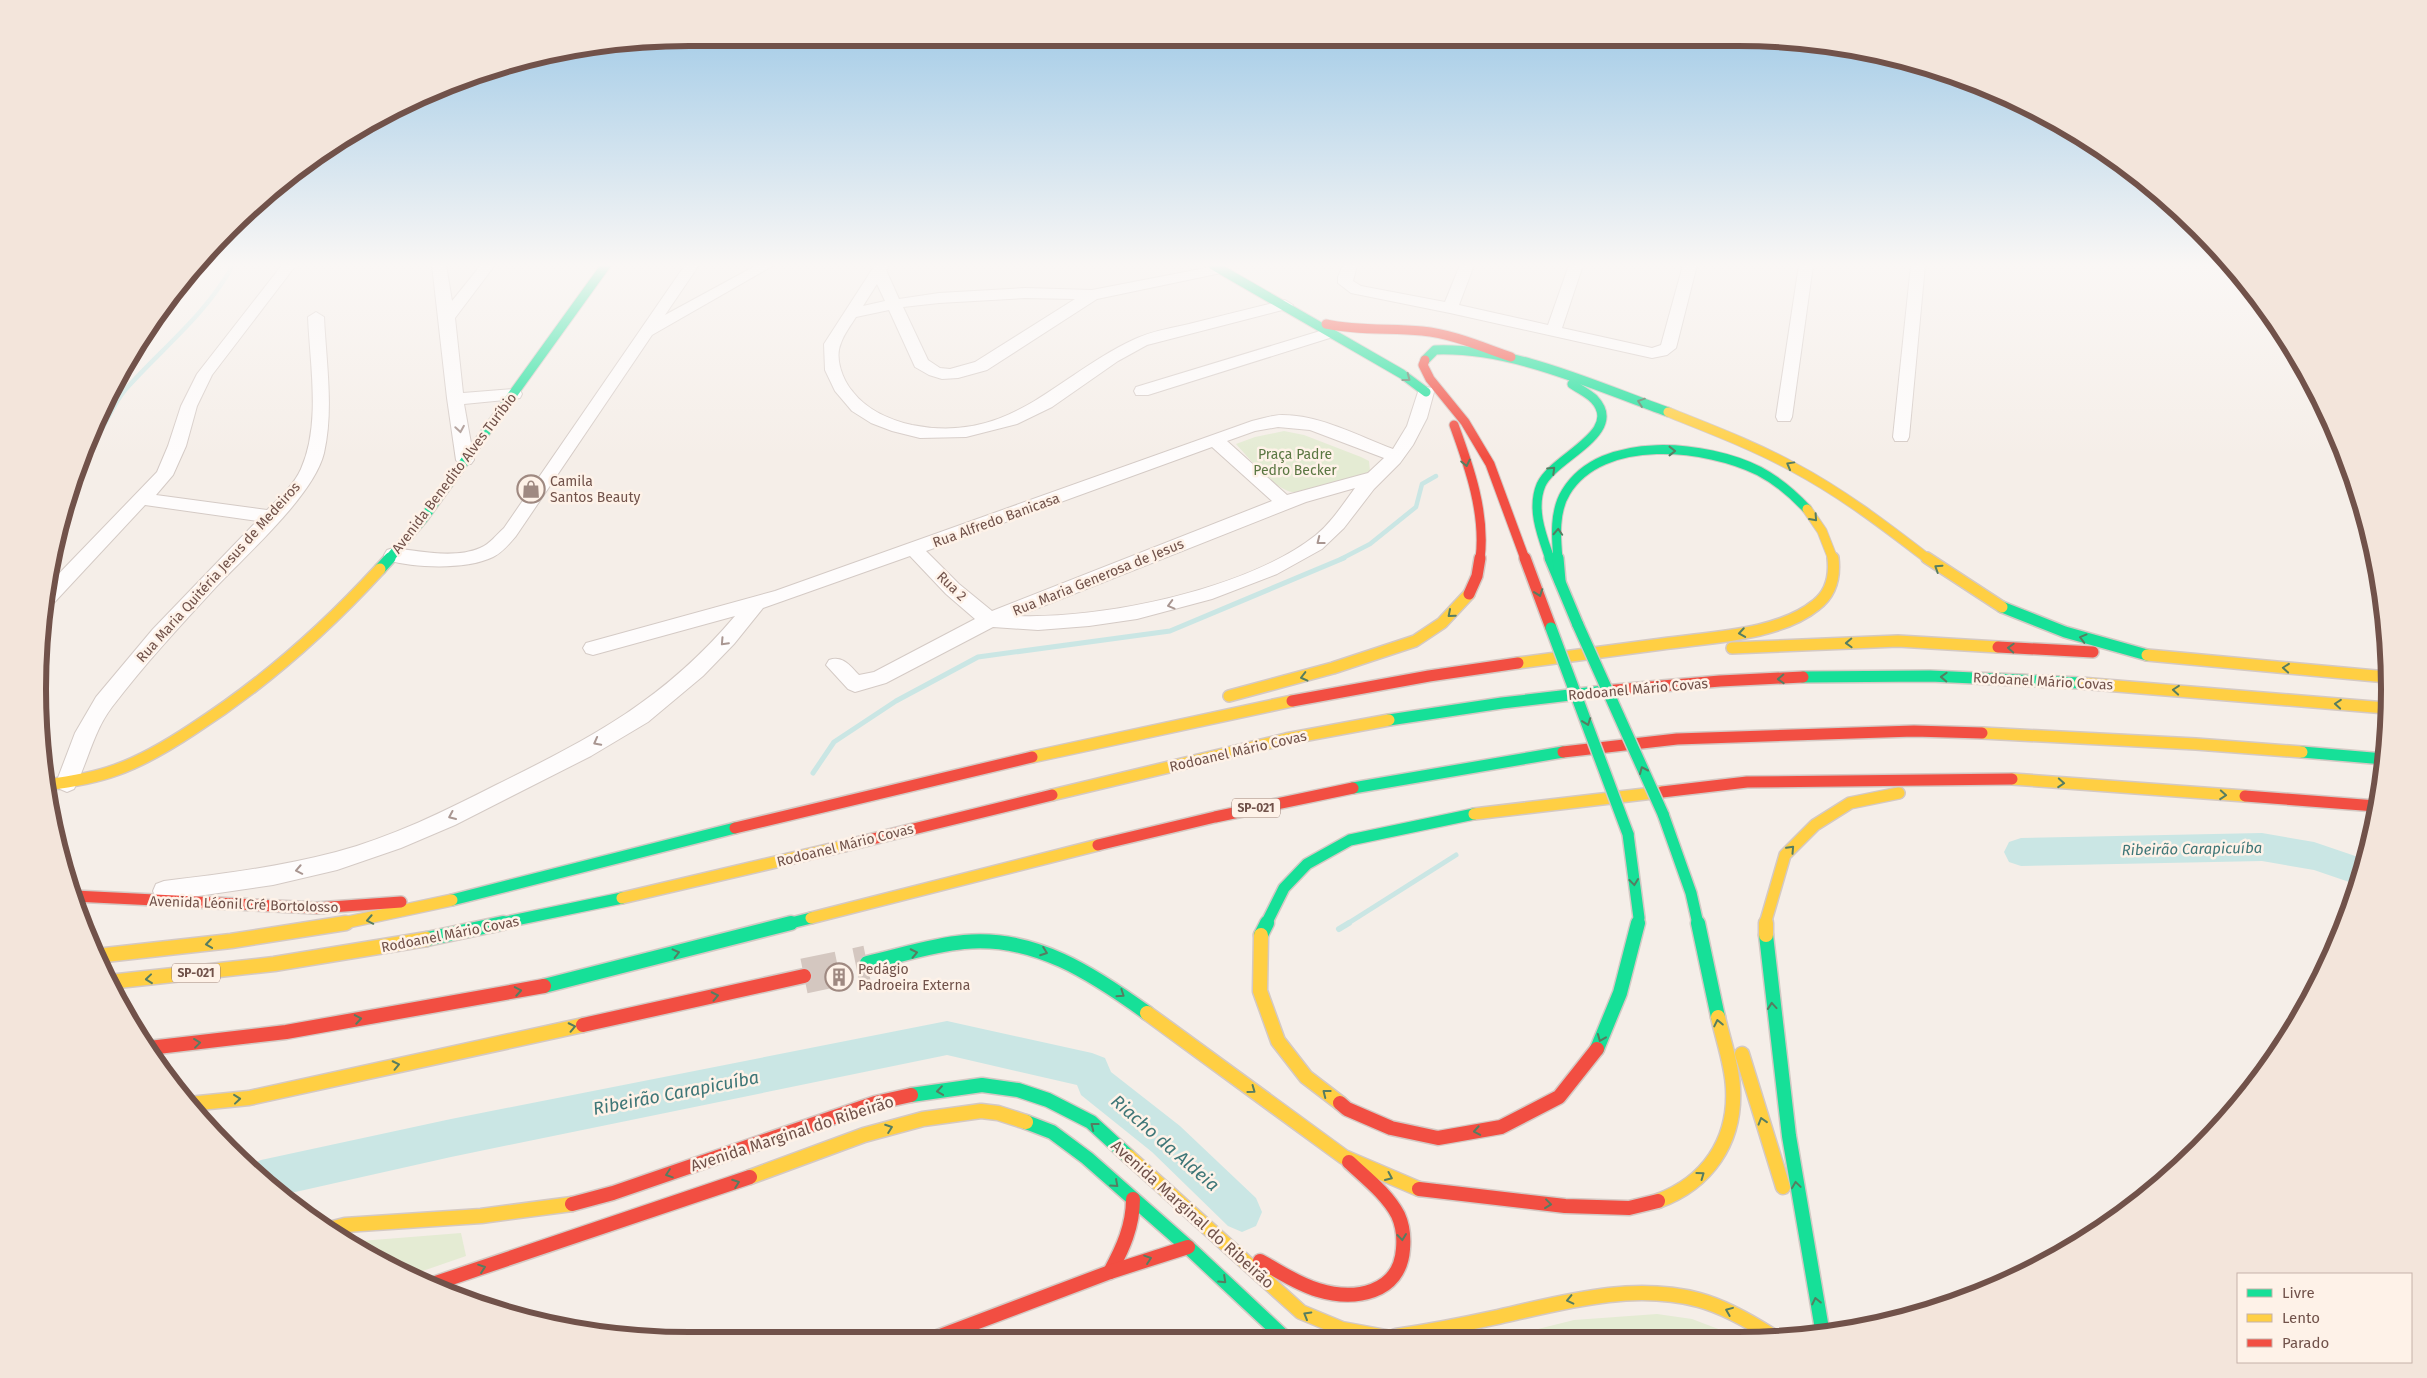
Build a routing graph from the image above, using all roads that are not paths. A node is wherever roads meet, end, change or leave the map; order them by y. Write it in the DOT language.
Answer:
graph roads {
  1 [pos="239,329"];
  2 [pos="317,329"];
  3 [pos="449,329"];
  4 [pos="560,329"];
  5 [pos="648,329"];
  6 [pos="653,329"];
  7 [pos="841,329"];
  8 [pos="905,329"];
  9 [pos="1039,329"];
  10 [pos="1186,329"];
  11 [pos="1324,329"];
  12 [pos="1366,329"];
  13 [pos="1551,329"];
  14 [pos="1674,329"];
  15 [pos="1797,329"];
  16 [pos="1911,329"];
  17 [pos="1554,330"];
  18 [pos="1330,333"];
  19 [pos="645,334"];
  20 [pos="1528,363"];
  21 [pos="1142,391"];
  22 [pos="1426,392"];
  23 [pos="514,394"];
  24 [pos="455,398"];
  25 [pos="1455,409"];
  26 [pos="1784,417"];
  27 [pos="1455,426"];
  28 [pos="1900,436"];
  29 [pos="1214,439"];
  30 [pos="1479,445"];
  31 [pos="1396,456"];
  32 [pos="465,460"];
  33 [pos="1374,477"];
  34 [pos="1312,494"];
  35 [pos="143,499"];
  36 [pos="1285,504"];
  37 [pos="272,517"];
  38 [pos="1342,519"];
  39 [pos="915,550"];
  40 [pos="393,556"];
  41 [pos="1560,581"];
  42 [pos="55,590"];
  43 [pos="1062,590"];
  44 [pos="755,605"];
  45 [pos="992,619"];
  46 [pos="1078,620"];
  47 [pos="593,648"];
  48 [pos="1614,653"];
  49 [pos="2147,655"];
  50 [pos="836,665"];
  51 [pos="2380,676"];
  52 [pos="1213,700"];
  53 [pos="2380,707"];
  54 [pos="1110,728"];
  55 [pos="2376,758"];
  56 [pos="960,772"];
  57 [pos="2012,779"];
  58 [pos="67,783"];
  59 [pos="54,784"];
  60 [pos="2369,806"];
  61 [pos="502,886"];
  62 [pos="1691,893"];
  63 [pos="80,897"];
  64 [pos="97,898"];
  65 [pos="105,955"];
  66 [pos="867,963"];
  67 [pos="804,976"];
  68 [pos="117,981"];
  69 [pos="1732,1024"];
  70 [pos="1738,1043"];
  71 [pos="156,1047"];
  72 [pos="198,1103"];
  73 [pos="1344,1157"];
  74 [pos="1133,1199"];
  75 [pos="338,1227"];
  76 [pos="1224,1242"];
  77 [pos="1188,1247"];
  78 [pos="1809,1267"];
  79 [pos="1110,1272"];
  80 [pos="440,1282"];
  81 [pos="1821,1326"];
  82 [pos="1764,1331"];
  83 [pos="951,1332"];
  84 [pos="1279,1332"];
  85 [pos="1354,1332"];
  86 [pos="1424,1332"];
  1 -- 35 [label="street"];
  2 -- 37 [label="street, Rua Maria Quitéria Jesus de Medeiros"];
  3 -- 24 [label="street"];
  4 -- 23 [label="main road, Avenida Benedito Alves Turíbio"];
  5 -- 19 [label="street"];
  6 -- 19 [label="street"];
  7 -- 10 [label="street"];
  8 -- 9 [label="street"];
  11 -- 18 [label="main road"];
  12 -- 20 [label="main road"];
  13 -- 17 [label="street"];
  14 -- 17 [label="street"];
  15 -- 26 [label="street"];
  16 -- 28 [label="street"];
  18 -- 21 [label="street"];
  18 -- 22 [label="main road, one-way"];
  19 -- 40 [label="street"];
  20 -- 25 [label="main road"];
  41 -- 20 [label="main road, one-way"];
  49 -- 20 [label="main road, one-way"];
  22 -- 27 [label="main road"];
  22 -- 31 [label="street"];
  23 -- 24 [label="street"];
  23 -- 32 [label="main road, Avenida Benedito Alves Turíbio"];
  24 -- 32 [label="street, one-way"];
  25 -- 27 [label="main road"];
  25 -- 30 [label="main road"];
  27 -- 30 [label="main road"];
  27 -- 52 [label="main road, one-way"];
  29 -- 31 [label="street, Rua Alfredo Banicasa"];
  29 -- 36 [label="street"];
  29 -- 39 [label="street, Rua Alfredo Banicasa"];
  30 -- 57 [label="main road, one-way, bridge"];
  31 -- 33 [label="street"];
  32 -- 40 [label="main road, Avenida Benedito Alves Turíbio"];
  33 -- 34 [label="street, Rua Maria Generosa de Jesus"];
  33 -- 38 [label="street"];
  34 -- 36 [label="street, Rua Maria Generosa de Jesus"];
  34 -- 38 [label="street"];
  35 -- 37 [label="street"];
  35 -- 42 [label="street"];
  36 -- 43 [label="street, Rua Maria Generosa de Jesus"];
  37 -- 58 [label="street, Rua Maria Quitéria Jesus de Medeiros"];
  38 -- 46 [label="street, one-way"];
  39 -- 44 [label="street, Rua Alfredo Banicasa"];
  39 -- 45 [label="street, Rua 2"];
  40 -- 58 [label="main road, Avenida Benedito Alves Turíbio"];
  41 -- 48 [label="main road, one-way"];
  62 -- 41 [label="main road, one-way, bridge"];
  43 -- 45 [label="street, Rua Maria Generosa de Jesus"];
  43 -- 46 [label="street"];
  44 -- 47 [label="street, Rua Alfredo Banicasa"];
  44 -- 64 [label="street, one-way"];
  45 -- 46 [label="street"];
  45 -- 50 [label="street, Rua Maria Generosa de Jesus"];
  49 -- 48 [label="main road, one-way"];
  48 -- 56 [label="main road"];
  51 -- 49 [label="main road, one-way"];
  53 -- 68 [label="main road, Rodoanel Mário Covas / SP-021, one-way"];
  54 -- 56 [label="main road"];
  71 -- 55 [label="main road, SP-021, one-way"];
  56 -- 61 [label="main road"];
  57 -- 60 [label="main road, one-way"];
  78 -- 57 [label="main road, one-way"];
  58 -- 59 [label="main road, Avenida Benedito Alves Turíbio"];
  61 -- 64 [label="main road, Avenida Léonil Cré Bortolosso"];
  61 -- 65 [label="main road, one-way"];
  62 -- 69 [label="main road"];
  73 -- 62 [label="main road, one-way"];
  63 -- 64 [label="main road, Avenida Léonil Cré Bortolosso"];
  66 -- 73 [label="main road, one-way"];
  72 -- 67 [label="main road, one-way"];
  78 -- 70 [label="main road, one-way"];
  73 -- 76 [label="main road, one-way"];
  74 -- 77 [label="main road, Avenida Marginal do Ribeirão"];
  74 -- 79 [label="main road"];
  80 -- 74 [label="main road, Avenida Marginal do Ribeirão, one-way"];
  76 -- 75 [label="main road, Avenida Marginal do Ribeirão, one-way"];
  85 -- 76 [label="main road, Avenida Marginal do Ribeirão, one-way"];
  79 -- 77 [label="main road, one-way"];
  77 -- 84 [label="main road, Avenida Marginal do Ribeirão, one-way"];
  81 -- 78 [label="main road, one-way"];
  79 -- 83 [label="main road"];
  82 -- 86 [label="main road, one-way"];
}
